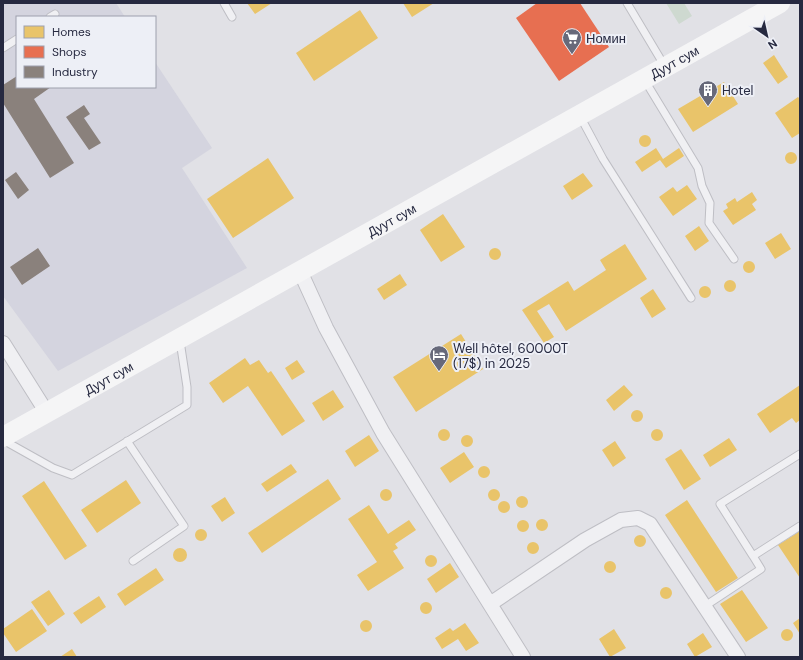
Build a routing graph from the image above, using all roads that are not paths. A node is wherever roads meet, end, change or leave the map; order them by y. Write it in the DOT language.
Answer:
graph roads {
  1 [pos="224,3"];
  2 [pos="627,3"];
  3 [pos="780,3"];
  4 [pos="232,17"];
  5 [pos="16,40"];
  6 [pos="3,48"];
  7 [pos="665,67"];
  8 [pos="644,79"];
  9 [pos="579,116"];
  10 [pos="734,259"];
  11 [pos="300,271"];
  12 [pos="691,298"];
  13 [pos="180,338"];
  14 [pos="3,343"];
  15 [pos="47,412"];
  16 [pos="3,437"];
  17 [pos="3,440"];
  18 [pos="127,441"];
  19 [pos="800,454"];
  20 [pos="800,526"];
  21 [pos="753,556"];
  22 [pos="133,561"];
  23 [pos="490,604"];
  24 [pos="705,606"];
  25 [pos="523,657"];
  26 [pos="738,657"];
  1 -- 4 [label="lane"];
  2 -- 7 [label="lane"];
  3 -- 7 [label="main road, Дуут сум"];
  5 -- 6 [label="lane"];
  7 -- 8 [label="main road, Дуут сум"];
  8 -- 9 [label="main road, Дуут сум"];
  8 -- 10 [label="lane"];
  9 -- 11 [label="main road, Дуут сум"];
  9 -- 12 [label="lane"];
  11 -- 13 [label="main road, Дуут сум"];
  11 -- 23 [label="street"];
  13 -- 15 [label="main road, Дуут сум"];
  13 -- 18 [label="lane"];
  14 -- 15 [label="street"];
  15 -- 16 [label="main road, Дуут сум"];
  17 -- 18 [label="lane"];
  18 -- 22 [label="lane"];
  19 -- 21 [label="lane"];
  20 -- 21 [label="lane"];
  21 -- 24 [label="lane"];
  23 -- 24 [label="street"];
  23 -- 25 [label="street"];
  24 -- 26 [label="street"];
}
